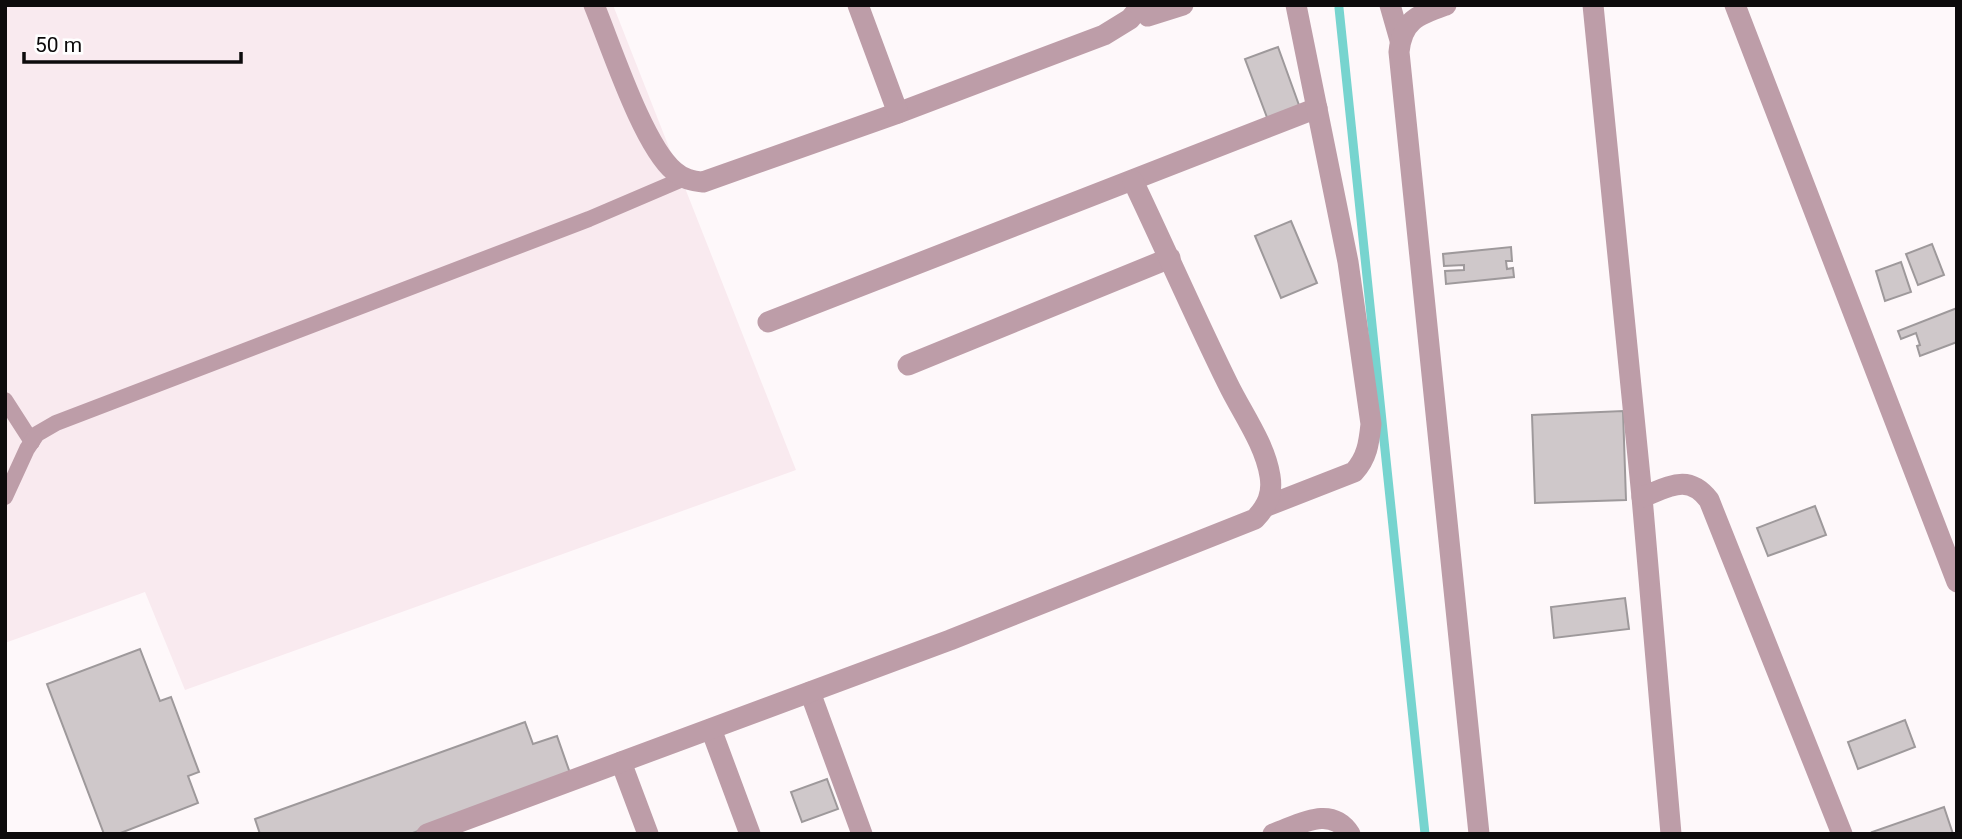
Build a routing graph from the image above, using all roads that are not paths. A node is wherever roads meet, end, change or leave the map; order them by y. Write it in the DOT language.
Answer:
graph roads {
  1 [pos="594,5"];
  2 [pos="858,5"];
  3 [pos="1183,5"];
  4 [pos="1296,5"];
  5 [pos="1390,5"];
  6 [pos="1446,5"];
  7 [pos="1593,5"];
  8 [pos="1735,5"];
  9 [pos="1139,6"];
  10 [pos="1400,40"];
  11 [pos="1317,108"];
  12 [pos="898,113"];
  13 [pos="685,178"];
  14 [pos="1133,181"];
  15 [pos="1170,258"];
  16 [pos="768,322"];
  17 [pos="908,365"];
  18 [pos="5,400"];
  19 [pos="32,442"];
  20 [pos="5,496"];
  21 [pos="1643,497"];
  22 [pos="1267,506"];
  23 [pos="1955,574"];
  24 [pos="810,692"];
  25 [pos="711,729"];
  26 [pos="621,762"];
  27 [pos="427,834"];
  28 [pos="648,834"];
  29 [pos="750,834"];
  30 [pos="862,834"];
  31 [pos="1273,834"];
  32 [pos="1350,834"];
  33 [pos="1479,834"];
  34 [pos="1671,834"];
  35 [pos="1842,834"];
  1 -- 13 [label="street"];
  2 -- 12 [label="street"];
  3 -- 9 [label="street"];
  4 -- 11 [label="street"];
  5 -- 10 [label="street"];
  6 -- 10 [label="street"];
  7 -- 21 [label="street"];
  8 -- 23 [label="street"];
  9 -- 12 [label="street"];
  10 -- 33 [label="street"];
  11 -- 14 [label="street"];
  11 -- 22 [label="street"];
  12 -- 13 [label="street"];
  13 -- 19 [label="lane"];
  14 -- 15 [label="street"];
  14 -- 16 [label="street"];
  15 -- 17 [label="street"];
  15 -- 22 [label="street"];
  18 -- 19 [label="lane"];
  19 -- 20 [label="lane"];
  21 -- 34 [label="street"];
  21 -- 35 [label="street"];
  22 -- 24 [label="street"];
  24 -- 25 [label="street"];
  24 -- 30 [label="street"];
  25 -- 26 [label="street"];
  25 -- 29 [label="street"];
  26 -- 27 [label="street"];
  26 -- 28 [label="street"];
  31 -- 32 [label="street"];
}
